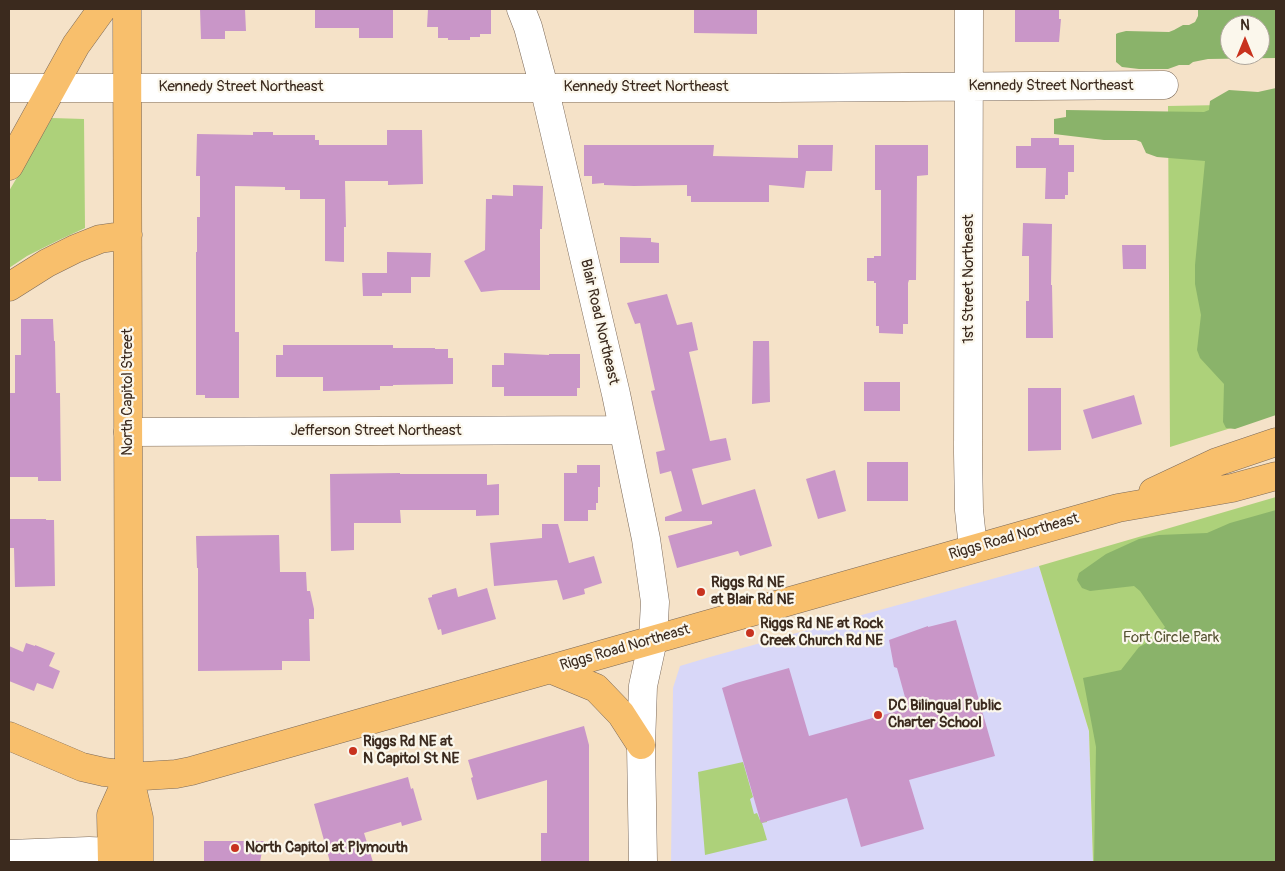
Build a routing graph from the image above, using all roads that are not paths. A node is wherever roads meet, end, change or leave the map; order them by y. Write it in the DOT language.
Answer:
graph roads {
  1 [pos="102,9"];
  2 [pos="128,9"];
  3 [pos="521,9"];
  4 [pos="969,9"];
  5 [pos="1164,85"];
  6 [pos="969,86"];
  7 [pos="544,87"];
  8 [pos="9,88"];
  9 [pos="52,88"];
  10 [pos="128,88"];
  11 [pos="9,166"];
  12 [pos="128,235"];
  13 [pos="9,287"];
  14 [pos="623,430"];
  15 [pos="128,432"];
  16 [pos="1276,442"];
  17 [pos="1276,476"];
  18 [pos="1118,508"];
  19 [pos="973,548"];
  20 [pos="653,640"];
  21 [pos="550,669"];
  22 [pos="9,736"];
  23 [pos="641,745"];
  24 [pos="129,775"];
  25 [pos="9,854"];
  26 [pos="112,857"];
  27 [pos="139,862"];
  28 [pos="642,862"];
  1 -- 9 [label="main road"];
  2 -- 10 [label="main road, North Capitol Street"];
  3 -- 7 [label="street, Blair Road Northeast"];
  4 -- 6 [label="street, 1st Street Northeast"];
  5 -- 6 [label="street, Kennedy Street Northeast"];
  6 -- 7 [label="street, Kennedy Street Northeast"];
  6 -- 19 [label="street, 1st Street Northeast"];
  7 -- 10 [label="street, Kennedy Street Northeast"];
  7 -- 14 [label="street, Blair Road Northeast"];
  8 -- 9 [label="street, Kennedy Street Northeast"];
  9 -- 10 [label="street, Kennedy Street Northeast"];
  9 -- 11 [label="main road"];
  10 -- 12 [label="main road, North Capitol Street"];
  12 -- 13 [label="main road"];
  12 -- 15 [label="main road, North Capitol Street"];
  14 -- 15 [label="street, Jefferson Street Northeast"];
  14 -- 20 [label="street, Blair Road Northeast"];
  15 -- 24 [label="main road, North Capitol Street"];
  16 -- 18 [label="main road, Riggs Road Northeast"];
  17 -- 18 [label="main road, Riggs Road Northeast"];
  18 -- 19 [label="main road, Riggs Road Northeast"];
  19 -- 20 [label="main road, Riggs Road Northeast"];
  20 -- 21 [label="main road, Riggs Road Northeast"];
  20 -- 23 [label="street, Blair Road Northeast"];
  21 -- 23 [label="main road"];
  21 -- 24 [label="main road, Riggs Road Northeast"];
  22 -- 24 [label="main road, Riggs Road Northeast"];
  23 -- 28 [label="street, Blair Road Northeast"];
  24 -- 26 [label="main road"];
  24 -- 27 [label="main road"];
  25 -- 26 [label="street"];
}
